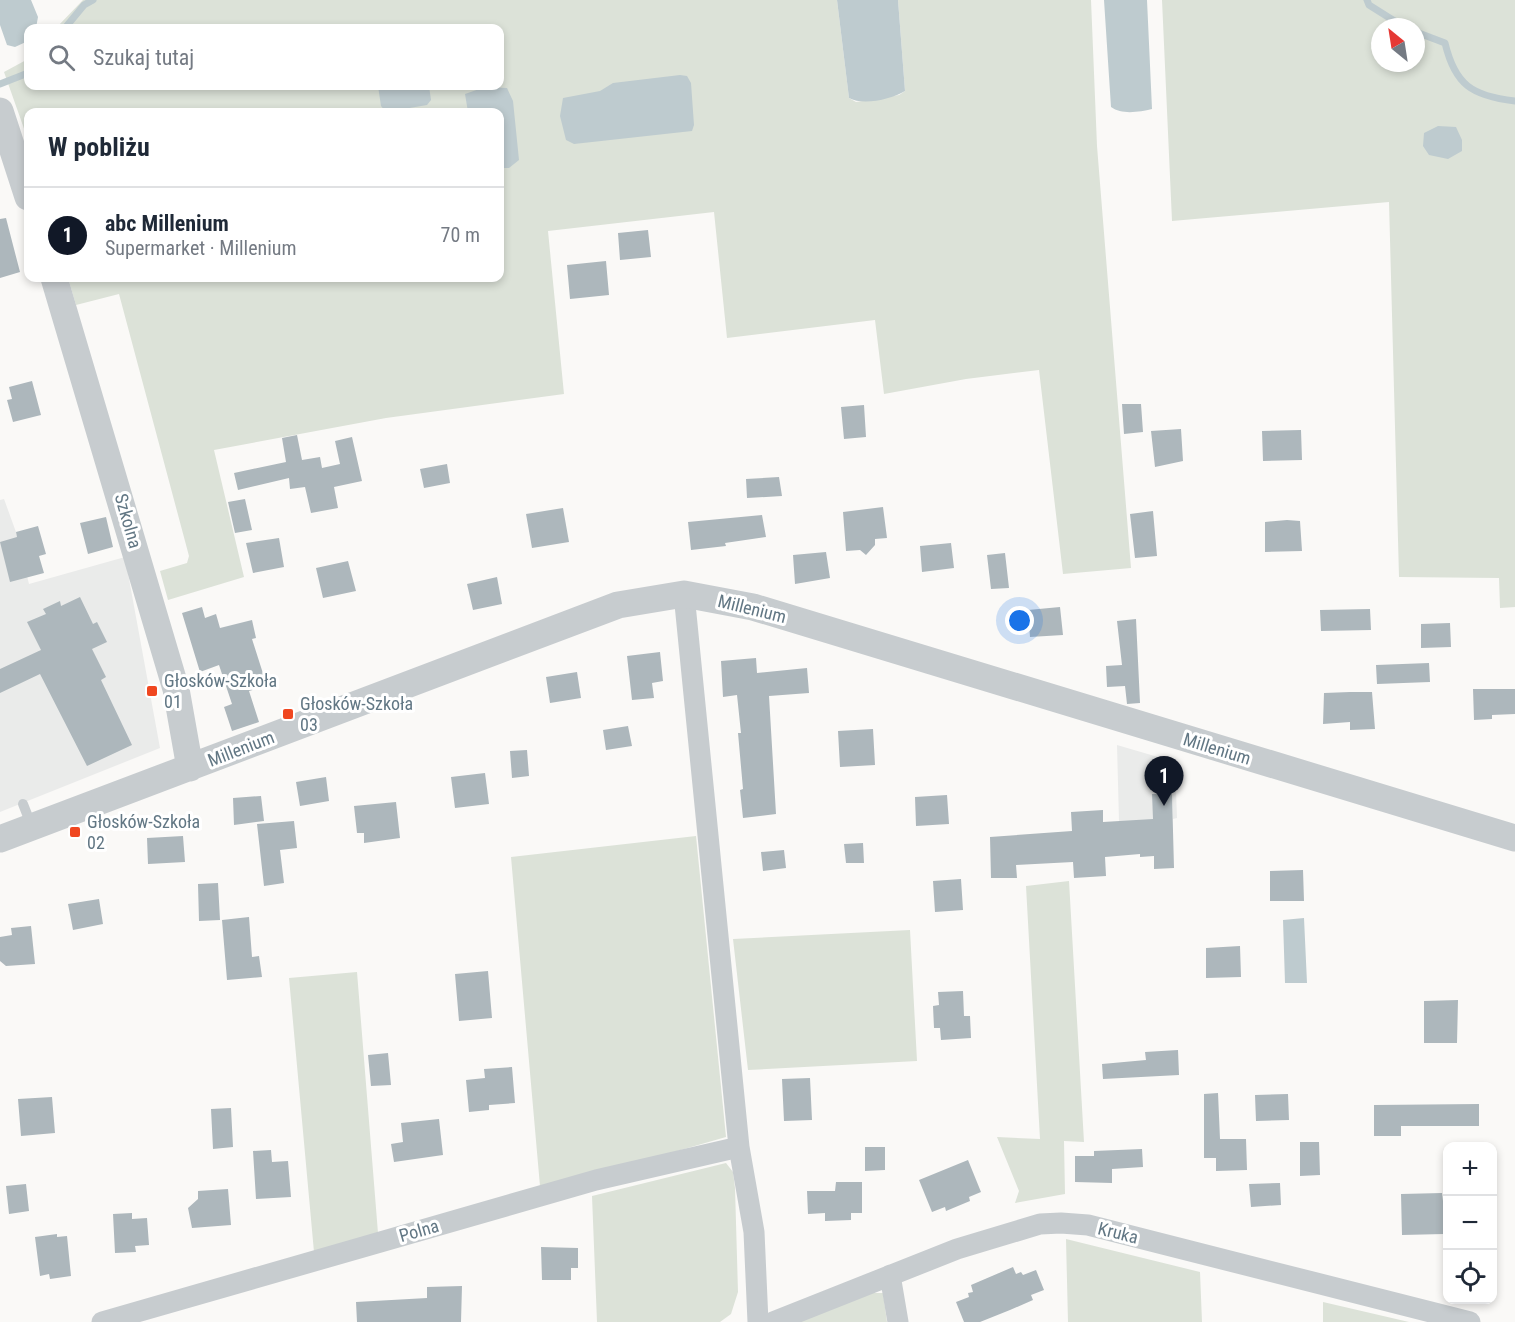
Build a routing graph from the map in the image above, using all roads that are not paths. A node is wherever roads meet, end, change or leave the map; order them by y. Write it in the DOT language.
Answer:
graph roads {
  1 [pos="0,111"];
  2 [pos="24,185"];
  3 [pos="55,282"];
  4 [pos="684,594"];
  5 [pos="190,768"];
  6 [pos="1515,838"];
  7 [pos="0,839"];
  8 [pos="739,1147"];
  9 [pos="890,1275"];
  10 [pos="102,1322"];
  11 [pos="758,1322"];
  12 [pos="773,1322"];
  13 [pos="898,1322"];
  14 [pos="1470,1322"];
  1 -- 2 [label="street"];
  3 -- 5 [label="street, Szkolna"];
  4 -- 5 [label="street, Millenium"];
  4 -- 6 [label="street, Millenium"];
  4 -- 8 [label="street"];
  5 -- 7 [label="street, Millenium"];
  8 -- 10 [label="street, Polna"];
  8 -- 11 [label="street"];
  9 -- 12 [label="street, Kruka"];
  9 -- 13 [label="street"];
  9 -- 14 [label="street, Kruka"];
}
